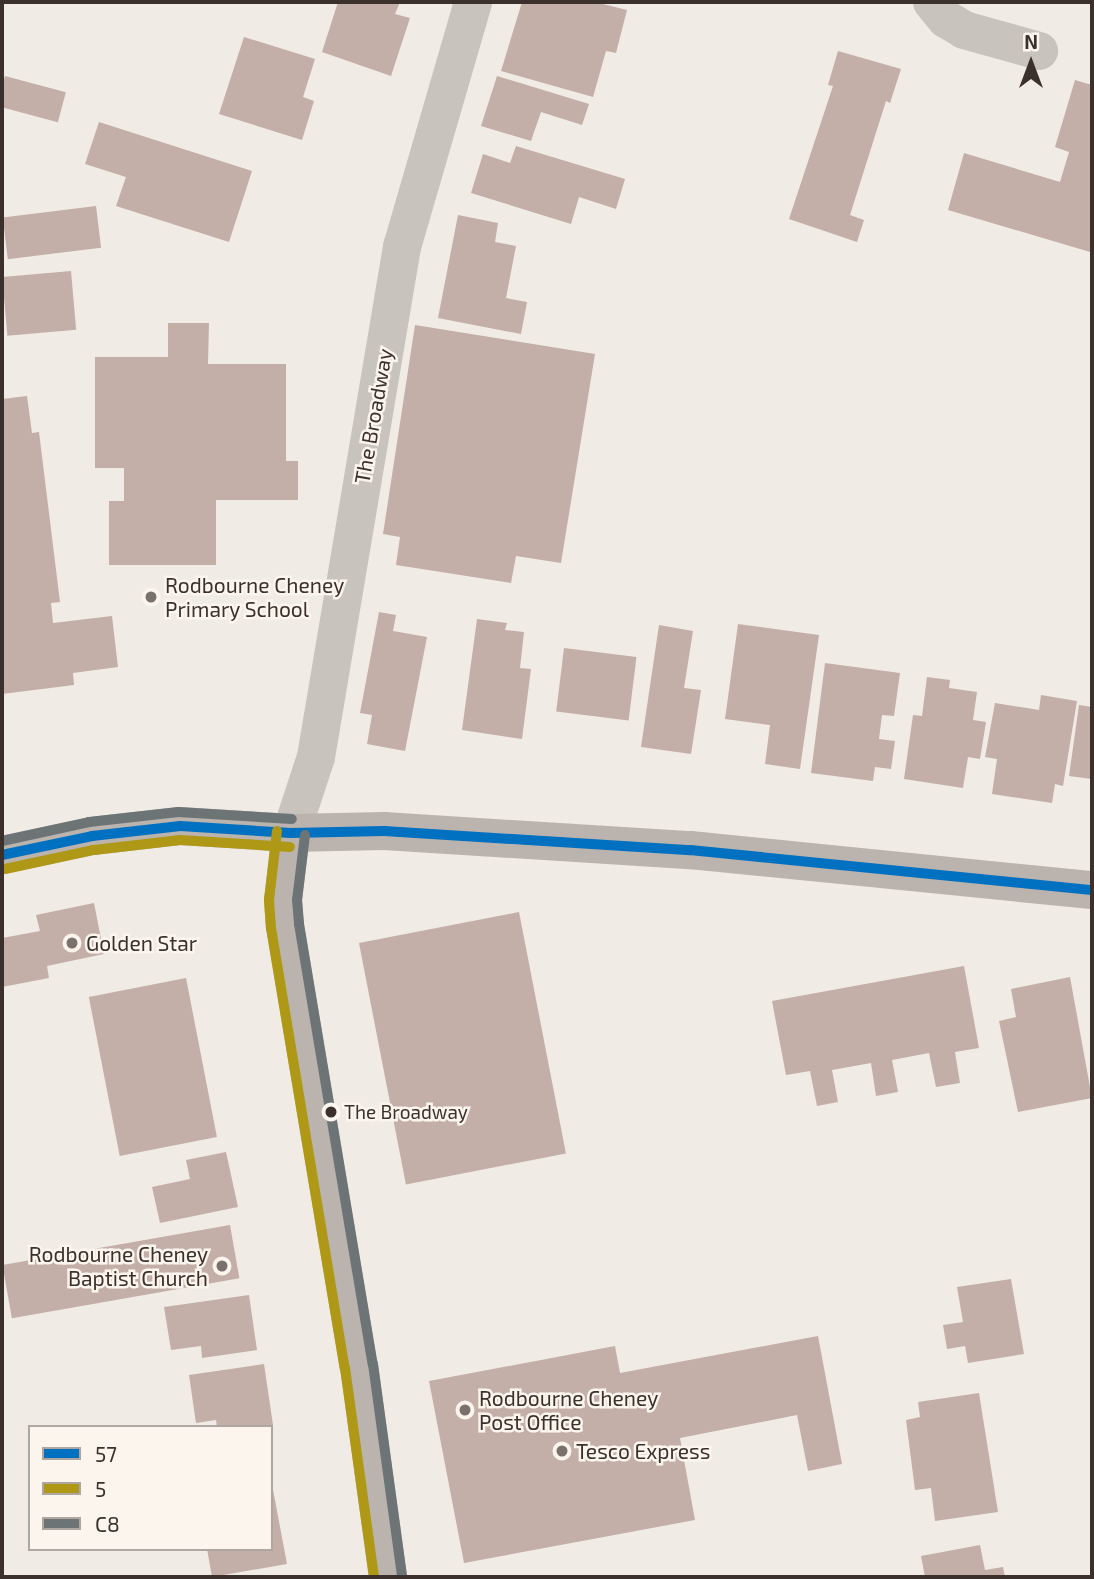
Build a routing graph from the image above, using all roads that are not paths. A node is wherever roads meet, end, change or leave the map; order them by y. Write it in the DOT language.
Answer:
graph roads {
  1 [pos="473,2"];
  2 [pos="932,2"];
  3 [pos="1039,51"];
  4 [pos="291,833"];
  5 [pos="2,855"];
  6 [pos="1092,890"];
  7 [pos="388,1577"];
  1 -- 4 [label="street, The Broadway"];
  2 -- 3 [label="street"];
  4 -- 5 [label="main road"];
  4 -- 6 [label="main road"];
  4 -- 7 [label="main road"];
}
